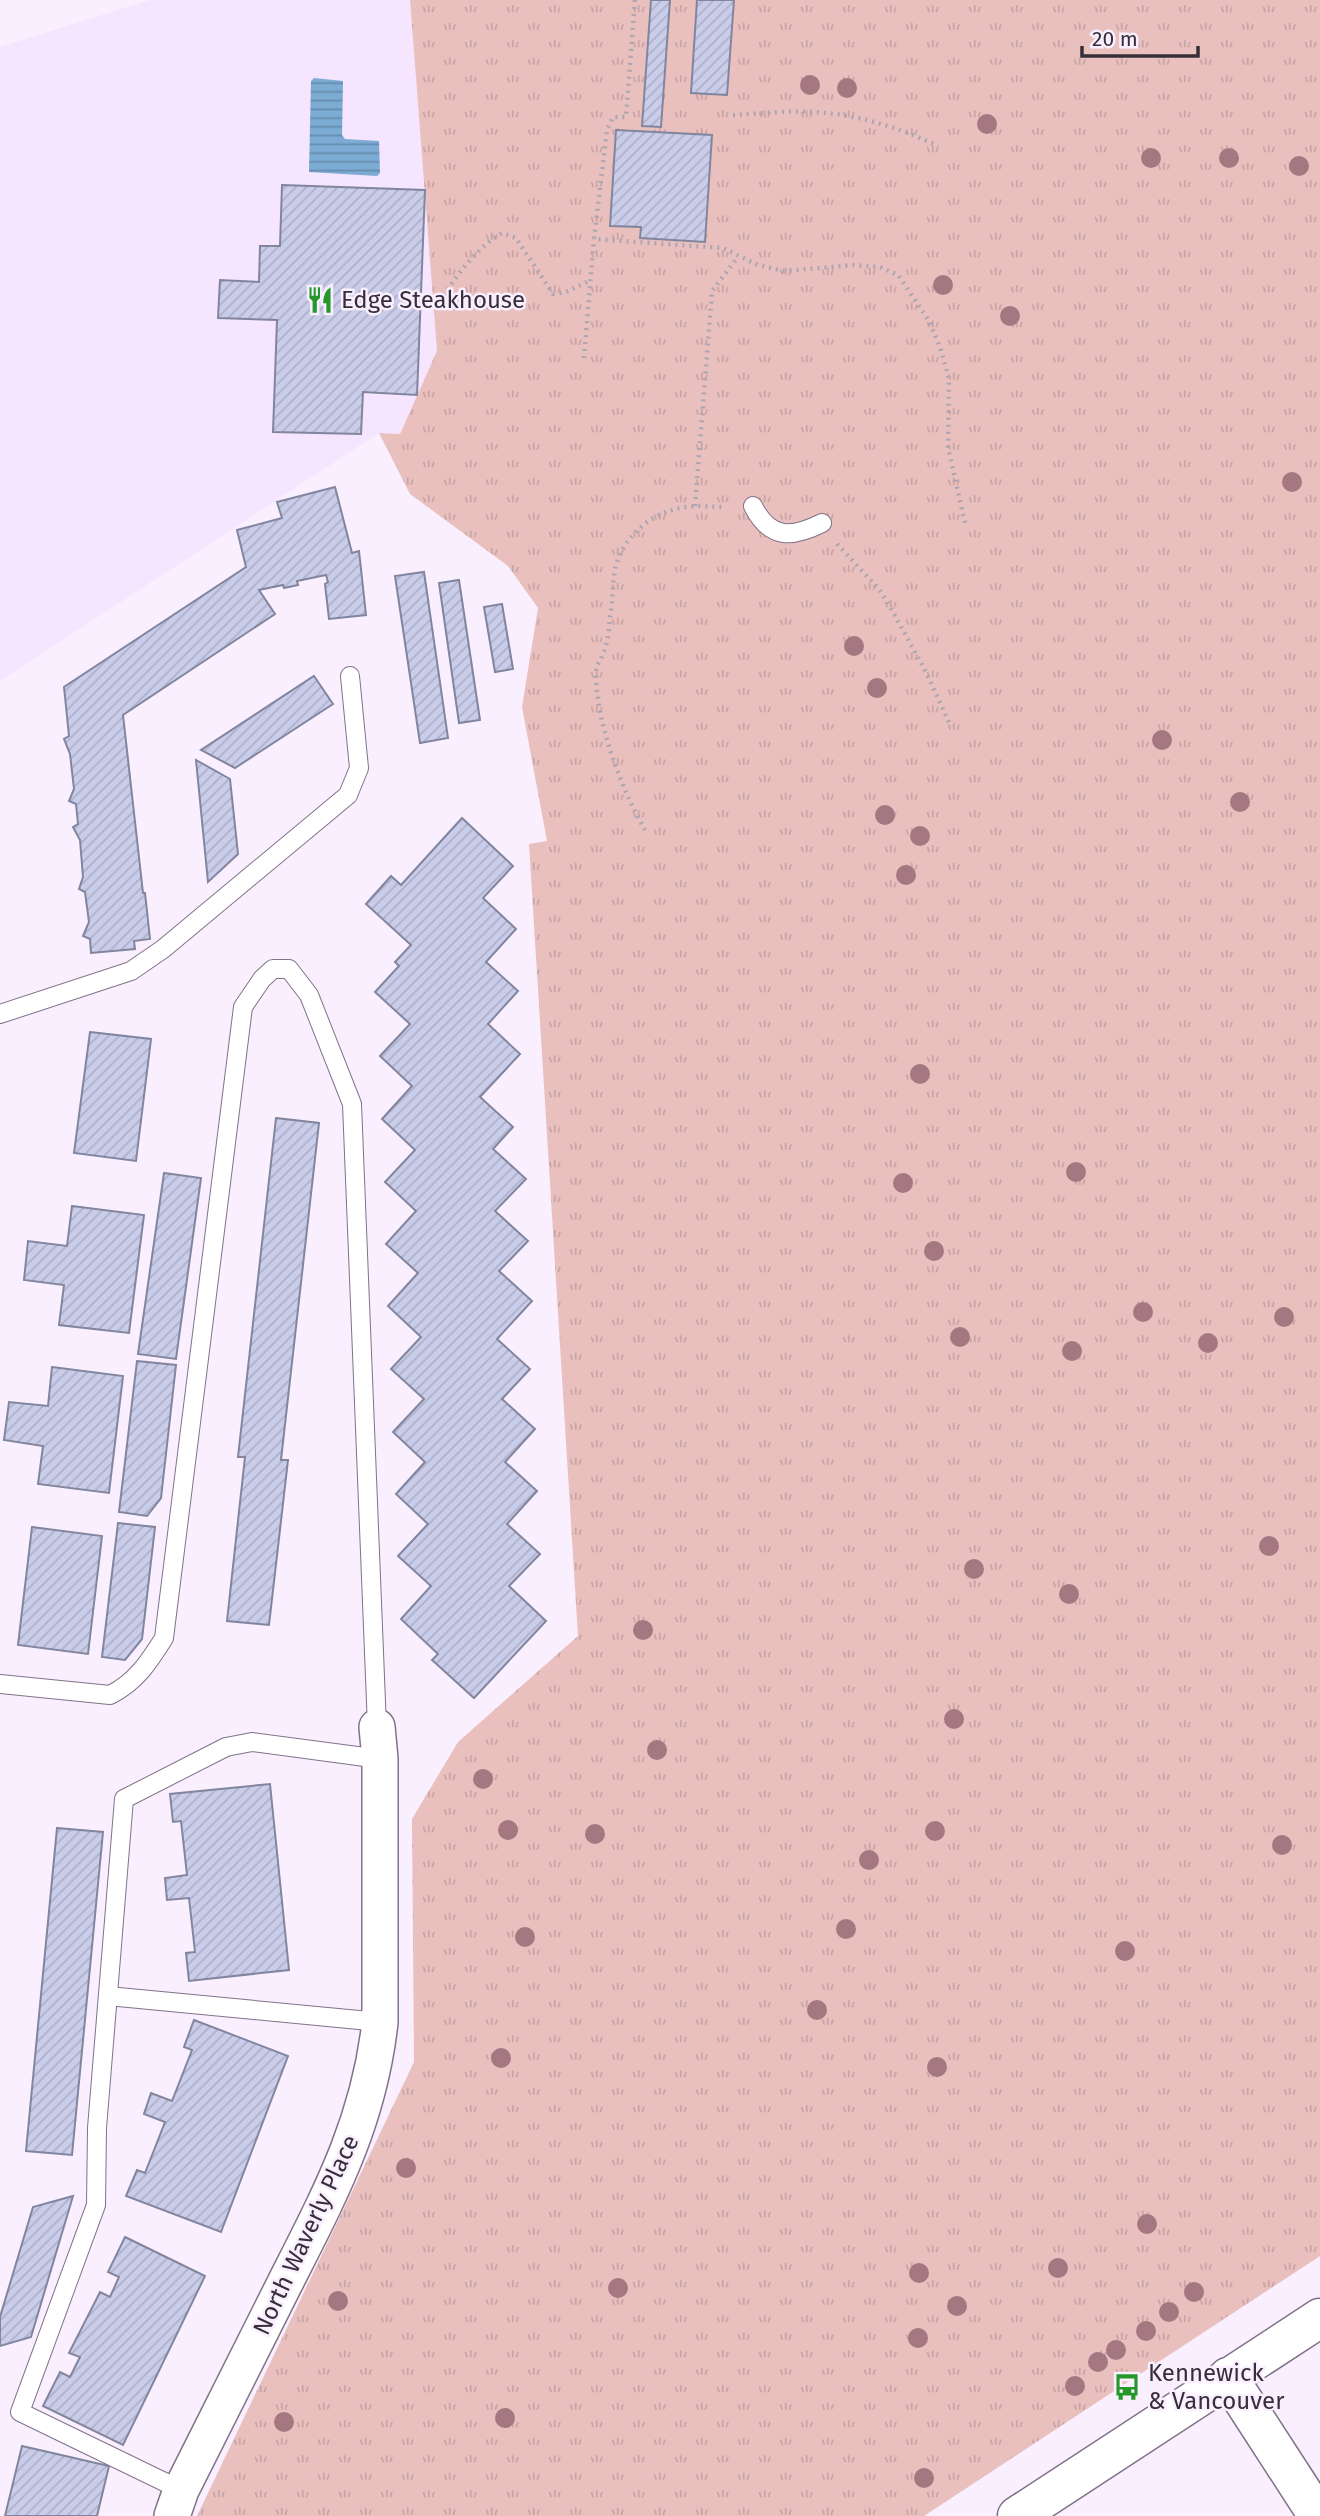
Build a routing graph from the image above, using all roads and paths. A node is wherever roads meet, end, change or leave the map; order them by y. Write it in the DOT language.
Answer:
graph roads {
  1 [pos="635,0"];
  2 [pos="733,115"];
  3 [pos="937,146"];
  4 [pos="594,239"];
  5 [pos="738,257"];
  6 [pos="591,280"];
  7 [pos="444,296"];
  8 [pos="584,358"];
  9 [pos="695,506"];
  10 [pos="753,506"];
  11 [pos="822,523"];
  12 [pos="965,523"];
  13 [pos="350,676"];
  14 [pos="951,727"];
  15 [pos="645,830"];
  16 [pos="0,1014"];
  17 [pos="0,1684"];
  18 [pos="379,1743"];
  19 [pos="108,1996"];
  20 [pos="380,2022"];
  21 [pos="1320,2318"];
  22 [pos="1228,2377"];
  23 [pos="176,2503"];
  24 [pos="1017,2516"];
  25 [pos="1318,2516"];
  1 -- 4 [label="path"];
  2 -- 3 [label="path"];
  4 -- 5 [label="path"];
  4 -- 6 [label="path"];
  5 -- 9 [label="path"];
  5 -- 12 [label="path"];
  6 -- 7 [label="path"];
  6 -- 8 [label="path"];
  9 -- 10 [label="path"];
  9 -- 15 [label="path"];
  10 -- 11 [label="lane"];
  11 -- 14 [label="path"];
  13 -- 16 [label="lane"];
  17 -- 18 [label="lane"];
  18 -- 19 [label="lane"];
  18 -- 20 [label="street, North Waverly Place"];
  19 -- 20 [label="lane"];
  19 -- 23 [label="lane"];
  20 -- 23 [label="street, North Waverly Place"];
  21 -- 22 [label="main road"];
  22 -- 24 [label="main road"];
  22 -- 25 [label="main road"];
}
